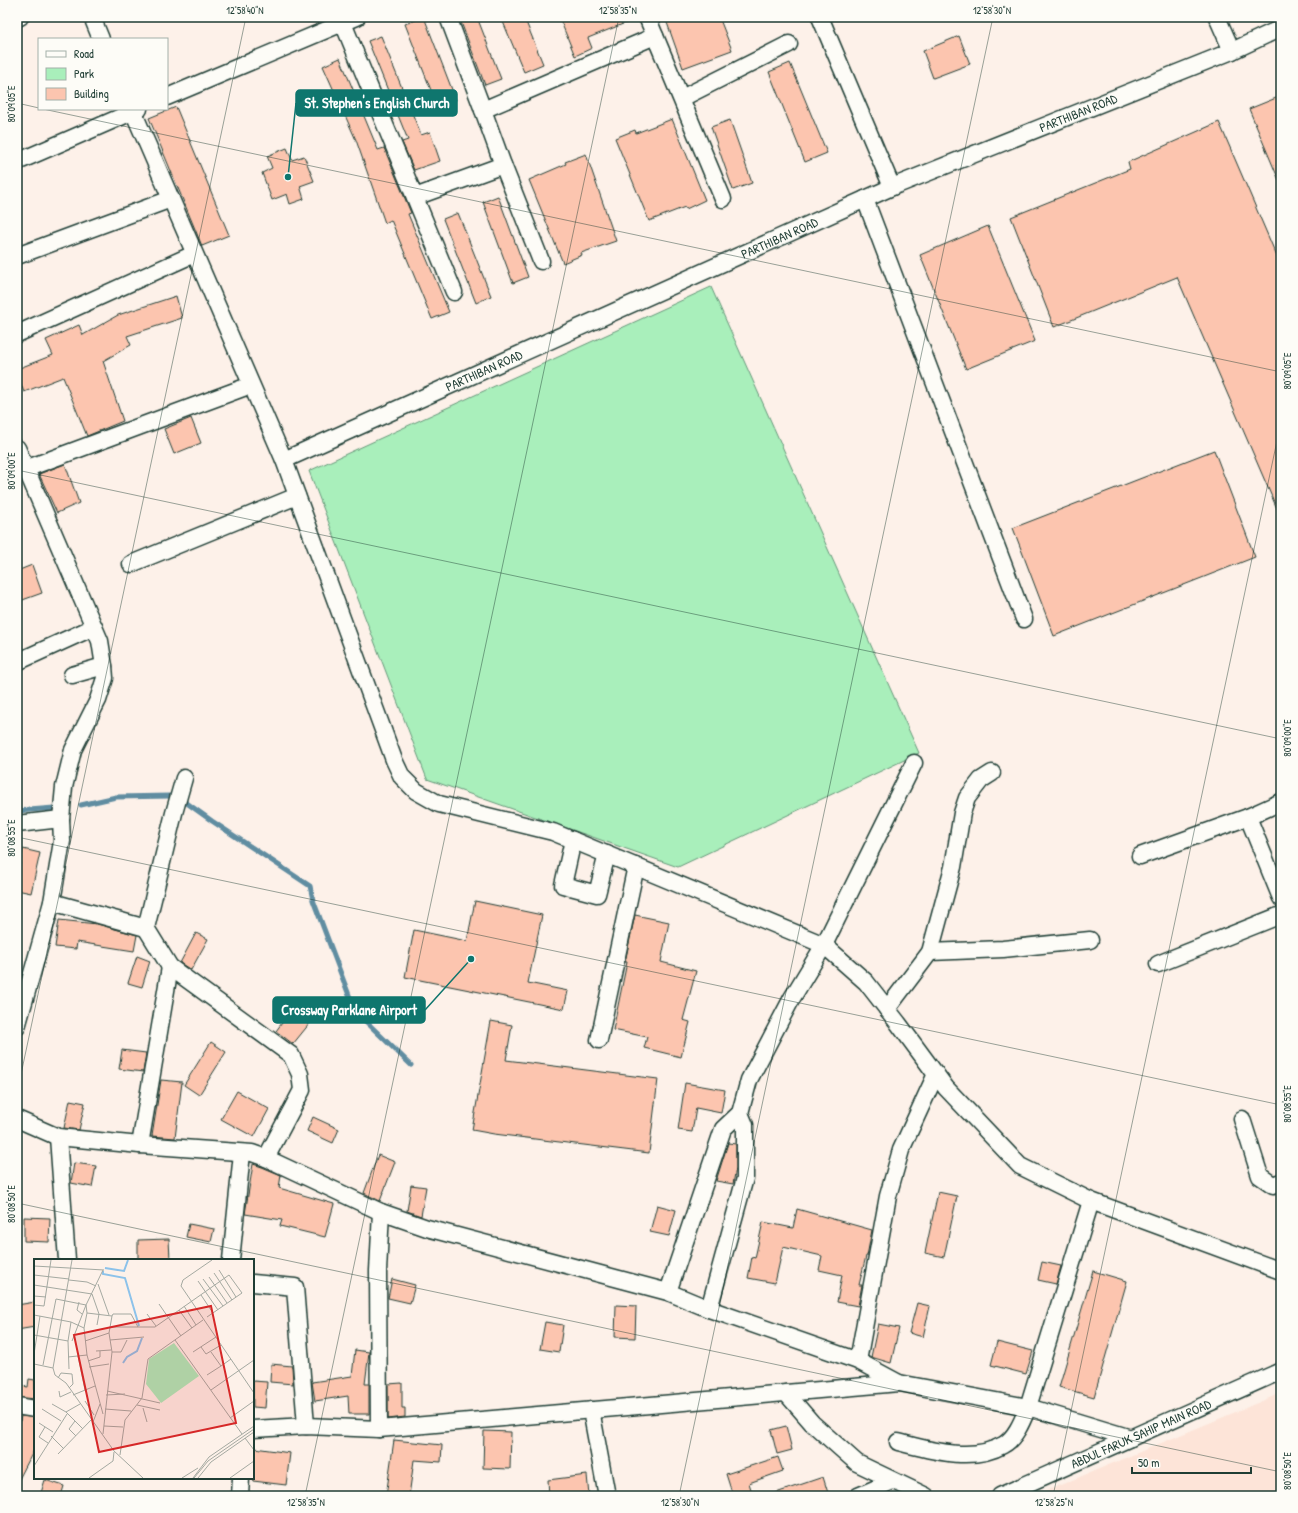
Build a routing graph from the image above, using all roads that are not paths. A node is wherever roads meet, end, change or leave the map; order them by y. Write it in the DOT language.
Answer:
graph roads {
  1 [pos="20,17"];
  2 [pos="92,17"];
  3 [pos="448,17"];
  4 [pos="647,17"];
  5 [pos="820,17"];
  6 [pos="1217,17"];
  7 [pos="17,18"];
  8 [pos="350,20"];
  9 [pos="1281,28"];
  10 [pos="655,36"];
  11 [pos="101,38"];
  12 [pos="789,44"];
  13 [pos="1232,51"];
  14 [pos="168,97"];
  15 [pos="682,98"];
  16 [pos="136,110"];
  17 [pos="483,110"];
  18 [pos="17,162"];
  19 [pos="503,165"];
  20 [pos="892,187"];
  21 [pos="415,197"];
  22 [pos="171,199"];
  23 [pos="723,199"];
  24 [pos="865,199"];
  25 [pos="194,254"];
  26 [pos="17,256"];
  27 [pos="541,261"];
  28 [pos="454,292"];
  29 [pos="17,334"];
  30 [pos="251,385"];
  31 [pos="17,448"];
  32 [pos="284,460"];
  33 [pos="22,470"];
  34 [pos="297,496"];
  35 [pos="131,564"];
  36 [pos="1024,619"];
  37 [pos="94,626"];
  38 [pos="17,662"];
  39 [pos="104,666"];
  40 [pos="72,675"];
  41 [pos="914,763"];
  42 [pos="992,773"];
  43 [pos="184,778"];
  44 [pos="1281,802"];
  45 [pos="1248,817"];
  46 [pos="61,819"];
  47 [pos="17,824"];
  48 [pos="573,840"];
  49 [pos="607,854"];
  50 [pos="1140,856"];
  51 [pos="636,866"];
  52 [pos="1281,898"];
  53 [pos="52,902"];
  54 [pos="1281,915"];
  55 [pos="146,928"];
  56 [pos="1090,940"];
  57 [pos="824,945"];
  58 [pos="930,952"];
  59 [pos="1158,964"];
  60 [pos="170,967"];
  61 [pos="887,1009"];
  62 [pos="17,1027"];
  63 [pos="599,1040"];
  64 [pos="936,1074"];
  65 [pos="740,1113"];
  66 [pos="17,1119"];
  67 [pos="1242,1119"];
  68 [pos="58,1136"];
  69 [pos="140,1145"];
  70 [pos="242,1153"];
  71 [pos="266,1158"];
  72 [pos="1281,1182"];
  73 [pos="1091,1201"];
  74 [pos="381,1212"];
  75 [pos="68,1259"];
  76 [pos="231,1259"];
  77 [pos="1281,1271"];
  78 [pos="254,1283"];
  79 [pos="668,1292"];
  80 [pos="709,1309"];
  81 [pos="858,1360"];
  82 [pos="1281,1371"];
  83 [pos="899,1383"];
  84 [pos="786,1393"];
  85 [pos="17,1406"];
  86 [pos="1028,1407"];
  87 [pos="34,1409"];
  88 [pos="591,1410"];
  89 [pos="306,1426"];
  90 [pos="254,1429"];
  91 [pos="379,1429"];
  92 [pos="1131,1438"];
  93 [pos="898,1442"];
  94 [pos="241,1479"];
  95 [pos="893,1480"];
  96 [pos="240,1496"];
  97 [pos="607,1496"];
  98 [pos="858,1496"];
  99 [pos="926,1496"];
  100 [pos="1000,1496"];
  1 -- 7 [label="street"];
  2 -- 11 [label="street"];
  3 -- 17 [label="street"];
  4 -- 10 [label="street"];
  5 -- 20 [label="street"];
  6 -- 13 [label="street"];
  8 -- 14 [label="street"];
  8 -- 21 [label="street"];
  9 -- 13 [label="street, PARTHIBAN ROAD"];
  10 -- 15 [label="street"];
  10 -- 17 [label="street"];
  12 -- 15 [label="street"];
  13 -- 20 [label="street, PARTHIBAN ROAD"];
  15 -- 23 [label="street"];
  16 -- 18 [label="street"];
  16 -- 22 [label="street"];
  17 -- 19 [label="street"];
  19 -- 21 [label="street"];
  19 -- 27 [label="street"];
  20 -- 24 [label="street, PARTHIBAN ROAD"];
  21 -- 28 [label="street"];
  22 -- 25 [label="street"];
  22 -- 26 [label="street"];
  24 -- 32 [label="street, PARTHIBAN ROAD"];
  24 -- 36 [label="street"];
  25 -- 29 [label="street"];
  25 -- 30 [label="street"];
  30 -- 32 [label="street"];
  30 -- 33 [label="street"];
  31 -- 33 [label="street"];
  32 -- 34 [label="street"];
  33 -- 37 [label="street"];
  34 -- 35 [label="street"];
  34 -- 48 [label="street"];
  37 -- 38 [label="street"];
  37 -- 39 [label="street"];
  39 -- 40 [label="street"];
  39 -- 46 [label="street"];
  41 -- 57 [label="street"];
  42 -- 58 [label="street"];
  43 -- 55 [label="street"];
  44 -- 45 [label="street"];
  45 -- 50 [label="street"];
  45 -- 52 [label="street"];
  46 -- 47 [label="street"];
  46 -- 53 [label="street"];
  48 -- 49 [label="street"];
  48 -- 49 [label="street"];
  49 -- 51 [label="street"];
  51 -- 57 [label="street"];
  51 -- 63 [label="street"];
  53 -- 55 [label="street"];
  53 -- 62 [label="street"];
  54 -- 59 [label="street"];
  55 -- 60 [label="street"];
  56 -- 58 [label="street"];
  57 -- 61 [label="street"];
  57 -- 65 [label="street"];
  58 -- 61 [label="street"];
  60 -- 69 [label="street"];
  60 -- 71 [label="street"];
  61 -- 64 [label="street"];
  64 -- 73 [label="street"];
  64 -- 81 [label="street"];
  65 -- 79 [label="street"];
  65 -- 80 [label="street"];
  66 -- 68 [label="street"];
  67 -- 72 [label="street"];
  68 -- 69 [label="street"];
  68 -- 75 [label="street"];
  69 -- 70 [label="street"];
  70 -- 71 [label="street"];
  70 -- 76 [label="street"];
  71 -- 74 [label="street"];
  73 -- 77 [label="street"];
  73 -- 86 [label="street"];
  74 -- 79 [label="street"];
  74 -- 91 [label="street"];
  78 -- 89 [label="street"];
  79 -- 80 [label="street"];
  80 -- 81 [label="street"];
  81 -- 83 [label="street"];
  82 -- 92 [label="street, ABDUL FARUK SAHIP MAIN ROAD"];
  83 -- 84 [label="street"];
  83 -- 86 [label="street"];
  84 -- 88 [label="street"];
  84 -- 95 [label="street"];
  85 -- 87 [label="street"];
  86 -- 92 [label="street"];
  86 -- 93 [label="street"];
  88 -- 91 [label="street"];
  88 -- 97 [label="street"];
  89 -- 90 [label="street"];
  89 -- 91 [label="street"];
  92 -- 100 [label="street, ABDUL FARUK SAHIP MAIN ROAD"];
  94 -- 96 [label="street"];
  95 -- 98 [label="street"];
  95 -- 99 [label="street"];
}
